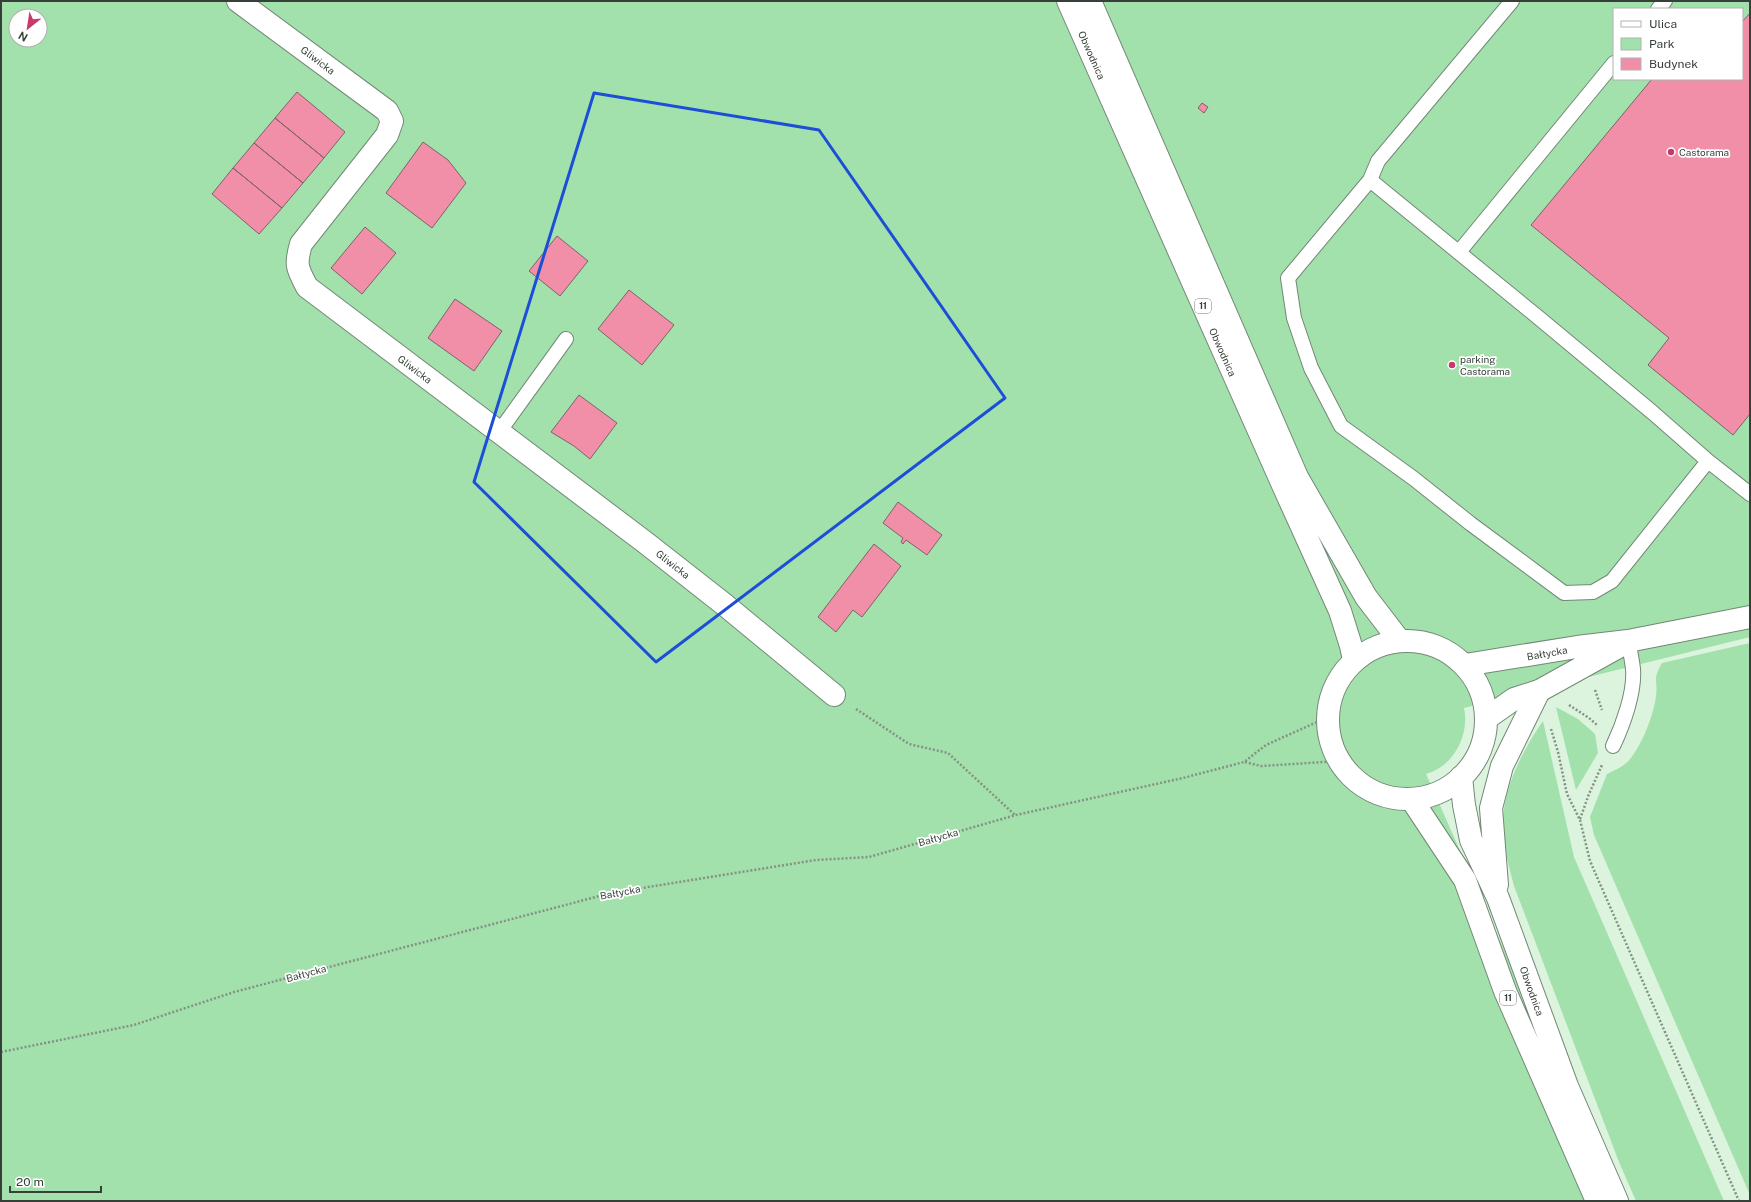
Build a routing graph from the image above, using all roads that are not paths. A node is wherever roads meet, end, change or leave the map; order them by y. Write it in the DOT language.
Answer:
graph roads {
  1 [pos="238,1"];
  2 [pos="1068,1"];
  3 [pos="1090,1"];
  4 [pos="1512,1"];
  5 [pos="1613,64"];
  6 [pos="1370,180"];
  7 [pos="1459,252"];
  8 [pos="566,339"];
  9 [pos="498,432"];
  10 [pos="1708,461"];
  11 [pos="1750,494"];
  12 [pos="1750,617"];
  13 [pos="1399,640"];
  14 [pos="1628,641"];
  15 [pos="1354,660"];
  16 [pos="1465,665"];
  17 [pos="1539,691"];
  18 [pos="834,695"];
  19 [pos="1486,718"];
  20 [pos="1613,746"];
  21 [pos="1461,777"];
  22 [pos="1412,800"];
  23 [pos="1498,898"];
  24 [pos="1597,1201"];
  25 [pos="1617,1201"];
  1 -- 9 [label="main road, Gliwicka"];
  2 -- 15 [label="main road, Obwodnica / 11"];
  3 -- 13 [label="main road, Obwodnica / 11"];
  4 -- 6 [label="lane"];
  5 -- 7 [label="lane"];
  6 -- 7 [label="lane"];
  6 -- 10 [label="lane"];
  7 -- 10 [label="lane"];
  8 -- 9 [label="lane"];
  9 -- 18 [label="main road, Gliwicka"];
  10 -- 11 [label="lane"];
  12 -- 14 [label="main road, Bałtycka"];
  13 -- 15 [label="main road"];
  13 -- 16 [label="main road"];
  14 -- 16 [label="main road, Bałtycka"];
  14 -- 17 [label="main road, Bałtycka"];
  14 -- 20 [label="lane"];
  15 -- 22 [label="main road"];
  16 -- 19 [label="main road"];
  17 -- 19 [label="main road, Bałtycka"];
  17 -- 23 [label="main road"];
  19 -- 21 [label="main road"];
  21 -- 22 [label="main road"];
  21 -- 23 [label="main road, Obwodnica"];
  22 -- 24 [label="main road, 11"];
  23 -- 25 [label="main road, Obwodnica"];
}
